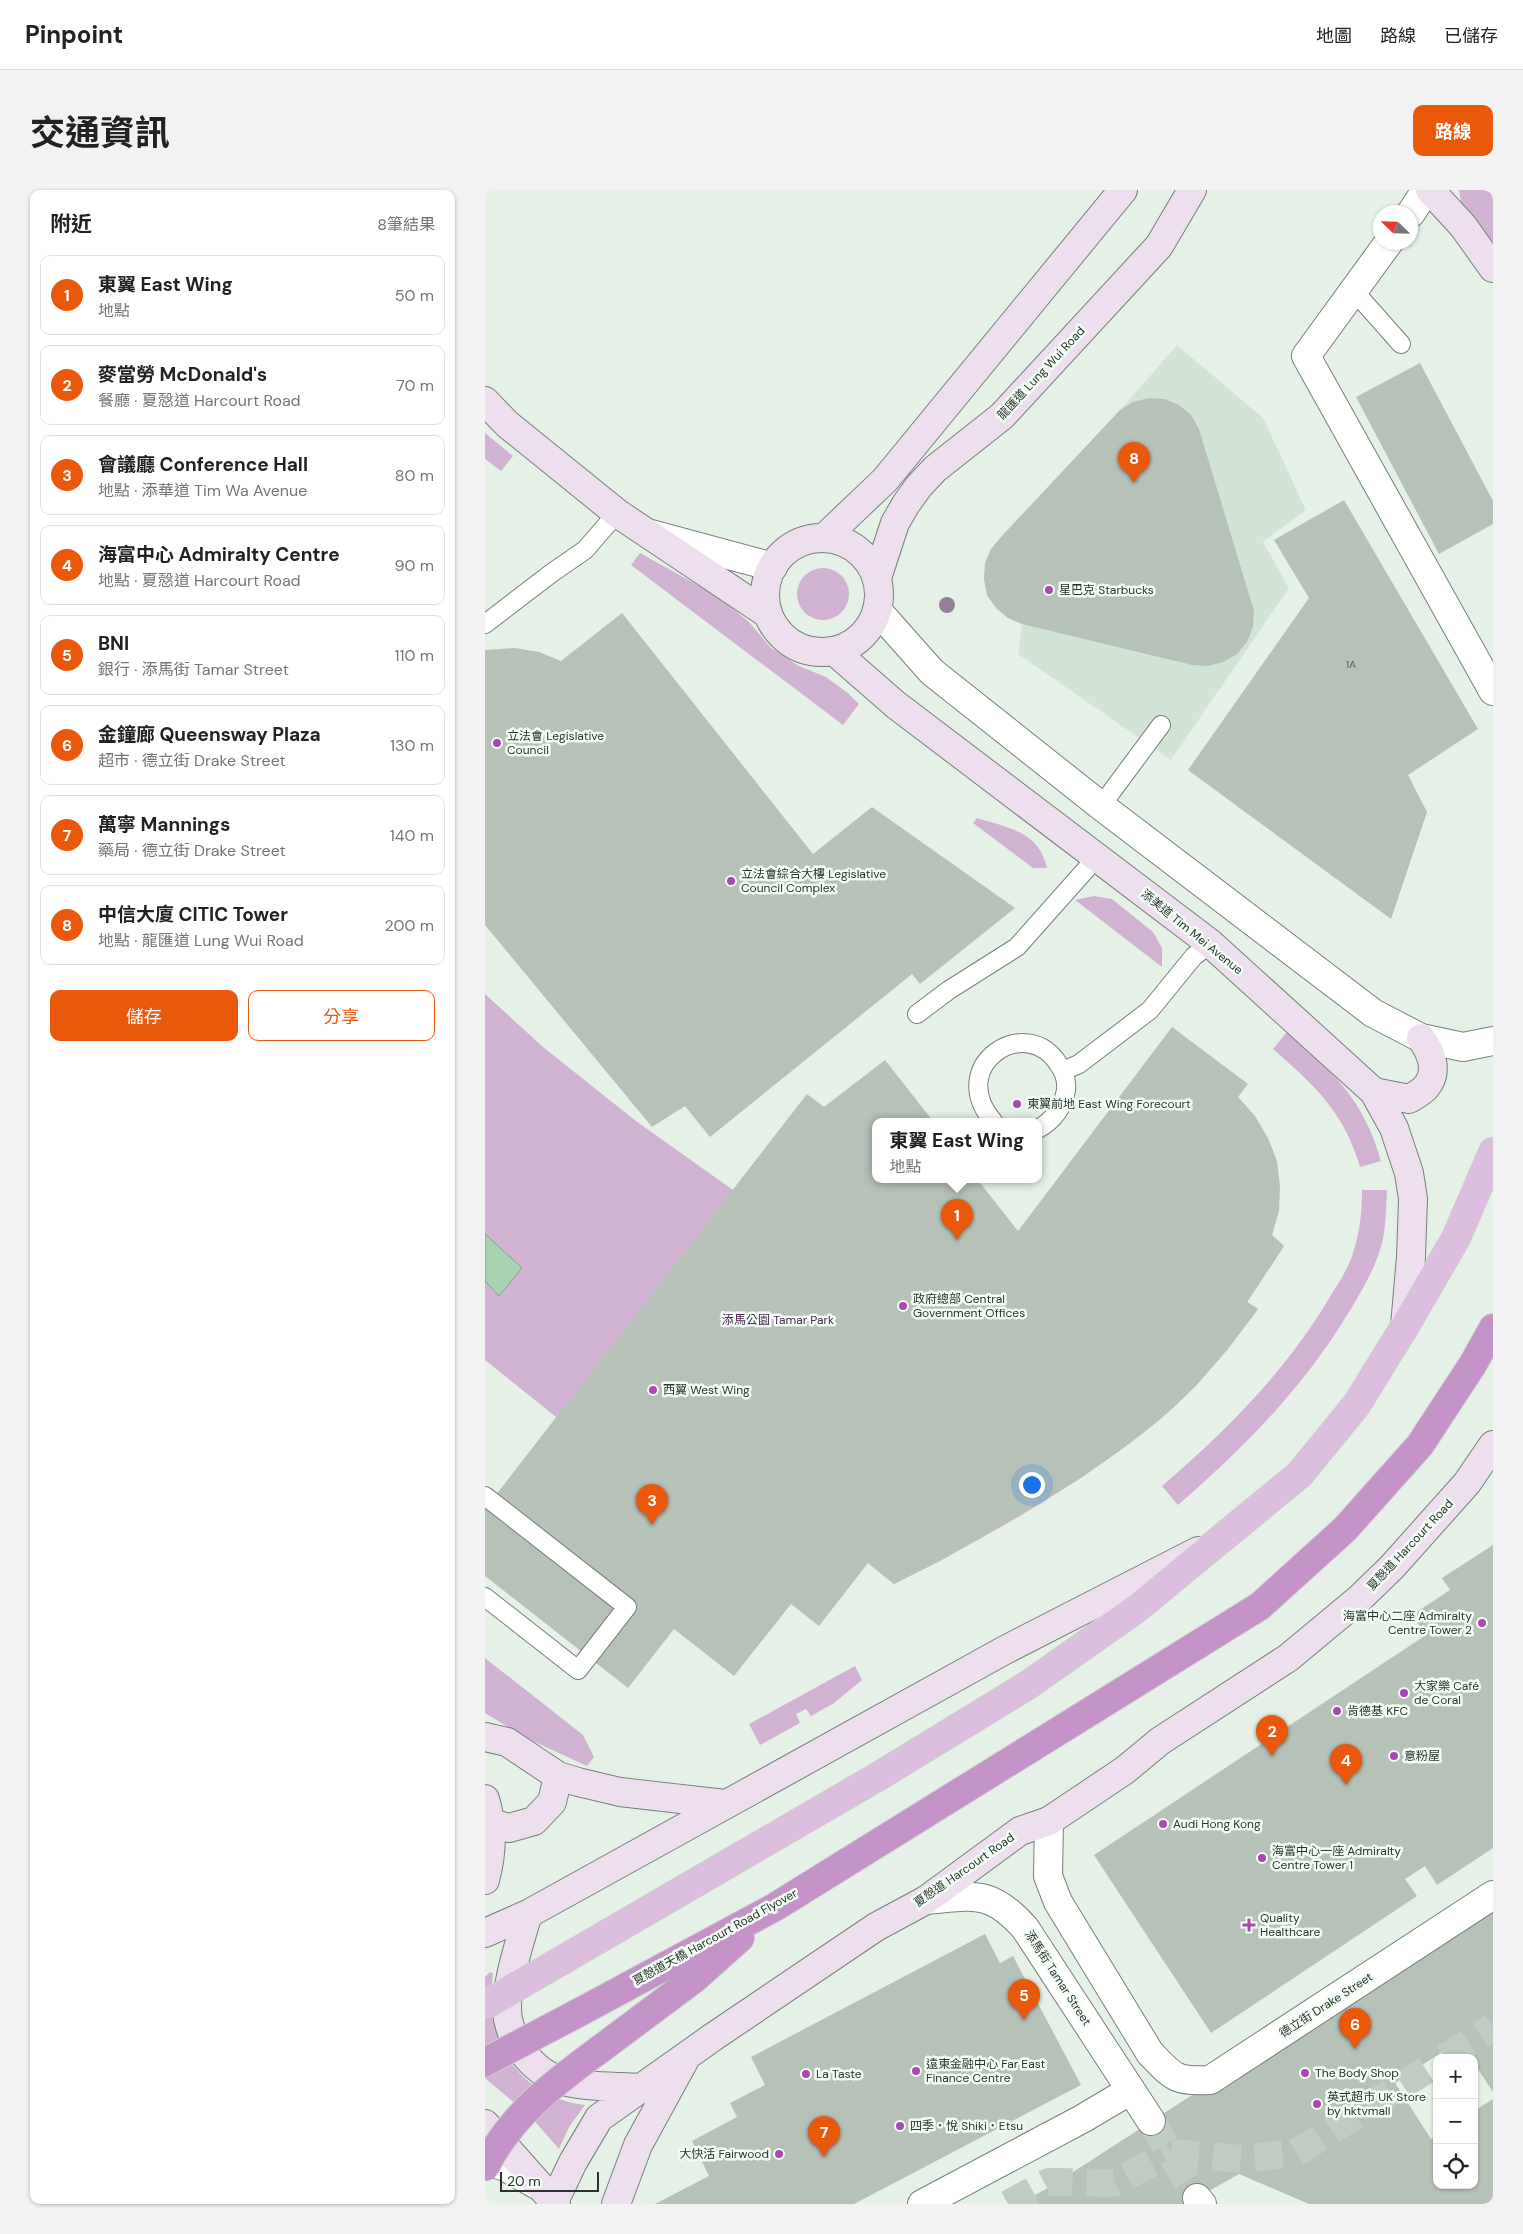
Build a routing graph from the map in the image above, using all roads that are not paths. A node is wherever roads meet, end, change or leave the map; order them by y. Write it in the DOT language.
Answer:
graph roads {
  1 [pos="1123,190"];
  2 [pos="1192,190"];
  3 [pos="1428,190"];
  4 [pos="1416,205"];
  5 [pos="1383,250"];
  6 [pos="1493,268"];
  7 [pos="1354,291"];
  8 [pos="1401,344"];
  9 [pos="485,401"];
  10 [pos="617,513"];
  11 [pos="648,534"];
  12 [pos="824,538"];
  13 [pos="773,567"];
  14 [pos="877,578"];
  15 [pos="877,610"];
  16 [pos="769,614"];
  17 [pos="485,624"];
  18 [pos="834,651"];
  19 [pos="1493,691"];
  20 [pos="1161,725"];
  21 [pos="1101,806"];
  22 [pos="1097,856"];
  23 [pos="1211,944"];
  24 [pos="917,1014"];
  25 [pos="1421,1038"];
  26 [pos="1493,1041"];
  27 [pos="1063,1071"];
  28 [pos="1374,1092"];
  29 [pos="990,1118"];
  30 [pos="1042,1126"];
  31 [pos="1493,1152"];
  32 [pos="1405,1326"];
  33 [pos="1493,1328"];
  34 [pos="1493,1445"];
  35 [pos="1493,1464"];
  36 [pos="1467,1482"];
  37 [pos="485,1496"];
  38 [pos="1226,1537"];
  39 [pos="485,1597"];
  40 [pos="485,1737"];
  41 [pos="558,1776"];
  42 [pos="725,1804"];
  43 [pos="488,1811"];
  44 [pos="1049,1821"];
  45 [pos="485,1880"];
  46 [pos="1493,1895"];
  47 [pos="926,1900"];
  48 [pos="775,1907"];
  49 [pos="529,1914"];
  50 [pos="485,1932"];
  51 [pos="485,2005"];
  52 [pos="687,2056"];
  53 [pos="485,2062"];
  54 [pos="641,2088"];
  55 [pos="1131,2090"];
  56 [pos="1151,2120"];
  57 [pos="485,2124"];
  58 [pos="485,2166"];
  59 [pos="554,2203"];
  60 [pos="616,2204"];
  61 [pos="922,2204"];
  1 -- 12 [label="main road, 龍匯道 Lung Wui Road"];
  2 -- 14 [label="main road, 龍匯道 Lung Wui Road"];
  3 -- 4 [label="street"];
  3 -- 6 [label="main road"];
  5 -- 7 [label="street"];
  7 -- 8 [label="lane"];
  7 -- 19 [label="street"];
  9 -- 10 [label="main road"];
  10 -- 11 [label="main road"];
  10 -- 17 [label="lane"];
  11 -- 13 [label="street"];
  11 -- 16 [label="main road"];
  12 -- 13 [label="main road, 龍匯道 Lung Wui Road"];
  12 -- 14 [label="main road, 龍匯道 Lung Wui Road"];
  13 -- 16 [label="main road, 龍匯道 Lung Wui Road"];
  14 -- 15 [label="main road, 龍匯道 Lung Wui Road"];
  15 -- 18 [label="main road, 龍匯道 Lung Wui Road"];
  15 -- 21 [label="street"];
  16 -- 18 [label="main road, 龍匯道 Lung Wui Road"];
  18 -- 22 [label="main road, 添美道 Tim Mei Avenue"];
  20 -- 21 [label="lane"];
  21 -- 25 [label="street"];
  22 -- 23 [label="main road, 添美道 Tim Mei Avenue"];
  22 -- 24 [label="lane"];
  23 -- 27 [label="lane"];
  23 -- 28 [label="main road, 添美道 Tim Mei Avenue"];
  25 -- 26 [label="street"];
  25 -- 28 [label="main road"];
  27 -- 29 [label="lane"];
  27 -- 30 [label="lane"];
  28 -- 32 [label="main road, 添美道 Tim Mei Avenue"];
  31 -- 32 [label="main road"];
  32 -- 38 [label="main road"];
  33 -- 48 [label="highway, 夏慤道天橋 Harcourt Road Flyover"];
  34 -- 36 [label="main road, 夏慤道 Harcourt Road"];
  35 -- 36 [label="street"];
  36 -- 44 [label="main road, 夏慤道 Harcourt Road"];
  37 -- 39 [label="lane"];
  38 -- 42 [label="main road"];
  38 -- 51 [label="main road, bridge"];
  40 -- 41 [label="main road"];
  41 -- 42 [label="main road"];
  41 -- 43 [label="main road"];
  42 -- 49 [label="main road"];
  43 -- 45 [label="main road"];
  44 -- 46 [label="street, 德立街 Drake Street"];
  44 -- 47 [label="main road, 夏慤道 Harcourt Road"];
  47 -- 52 [label="main road, 夏慤道 Harcourt Road"];
  47 -- 55 [label="street, 添馬街 Tamar Street"];
  48 -- 53 [label="highway, 夏慤道天橋 Harcourt Road Flyover, bridge"];
  48 -- 58 [label="highway, bridge"];
  49 -- 50 [label="main road"];
  49 -- 54 [label="main road"];
  52 -- 54 [label="main road, 夏慤道 Harcourt Road"];
  52 -- 60 [label="main road"];
  54 -- 59 [label="main road, 夏慤道 Harcourt Road"];
  55 -- 56 [label="street, 添馬街 Tamar Street"];
  55 -- 61 [label="street"];
  57 -- 59 [label="main road"];
  58 -- 59 [label="lane"];
}
